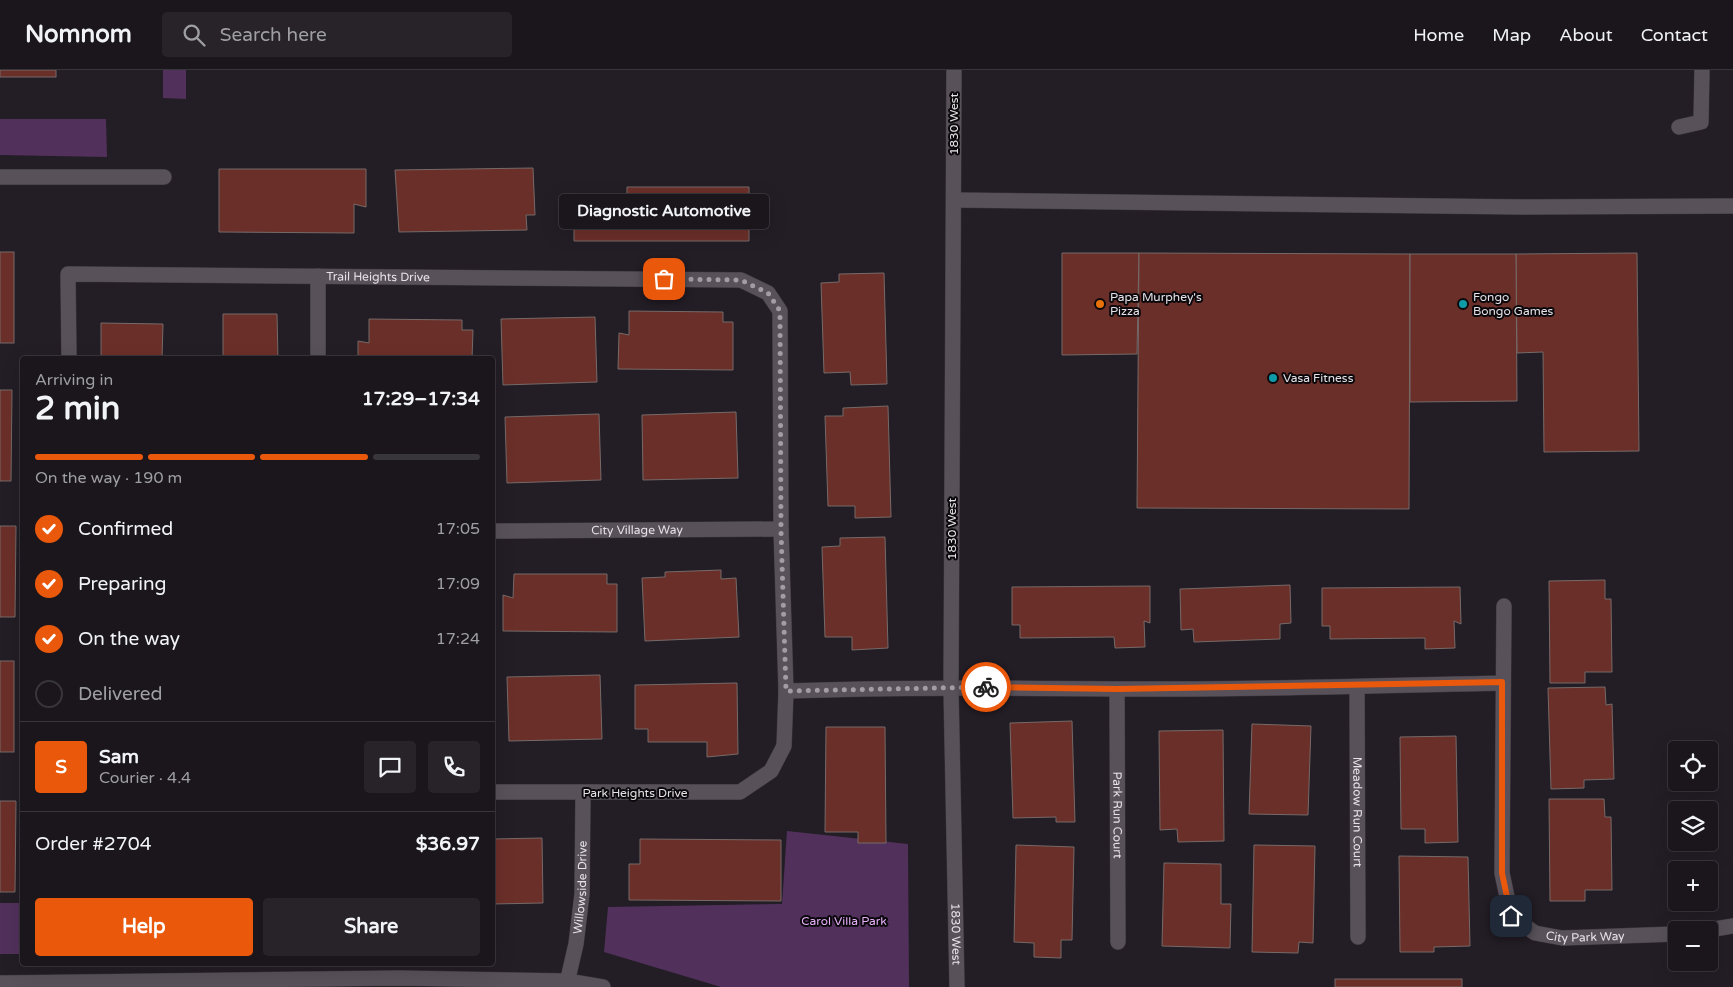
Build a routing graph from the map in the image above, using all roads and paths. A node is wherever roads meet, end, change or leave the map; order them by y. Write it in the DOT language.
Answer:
graph roads {
  1 [pos="954,70"];
  2 [pos="1702,70"];
  3 [pos="1679,127"];
  4 [pos="0,177"];
  5 [pos="164,177"];
  6 [pos="954,200"];
  7 [pos="1733,206"];
  8 [pos="318,276"];
  9 [pos="68,356"];
  10 [pos="318,356"];
  11 [pos="781,530"];
  12 [pos="495,531"];
  13 [pos="1504,606"];
  14 [pos="1502,682"];
  15 [pos="1357,686"];
  16 [pos="951,689"];
  17 [pos="1117,689"];
  18 [pos="786,691"];
  19 [pos="495,792"];
  20 [pos="583,794"];
  21 [pos="1733,926"];
  22 [pos="1718,928"];
  23 [pos="1668,934"];
  24 [pos="1358,937"];
  25 [pos="1118,942"];
  26 [pos="0,983"];
  27 [pos="176,984"];
  28 [pos="567,984"];
  29 [pos="602,987"];
  30 [pos="957,987"];
  1 -- 6 [label="street, 1830 West"];
  2 -- 3 [label="street"];
  4 -- 5 [label="street"];
  6 -- 7 [label="street"];
  6 -- 16 [label="street, 1830 West"];
  8 -- 9 [label="street, Trail Heights Drive"];
  8 -- 10 [label="street"];
  8 -- 11 [label="street, Trail Heights Drive"];
  11 -- 12 [label="street, City Village Way"];
  11 -- 18 [label="street"];
  13 -- 14 [label="street, City Park Way"];
  14 -- 15 [label="street"];
  14 -- 23 [label="street, City Park Way"];
  15 -- 17 [label="street"];
  15 -- 24 [label="street, Meadow Run Court"];
  16 -- 17 [label="street"];
  16 -- 18 [label="street"];
  16 -- 30 [label="street, 1830 West"];
  17 -- 25 [label="street, Park Run Court"];
  18 -- 20 [label="street, Park Heights Drive"];
  19 -- 20 [label="street, Park Heights Drive"];
  20 -- 28 [label="street, Willowside Drive"];
  21 -- 22 [label="street"];
  26 -- 27 [label="street"];
  27 -- 28 [label="street"];
  28 -- 29 [label="street"];
}
